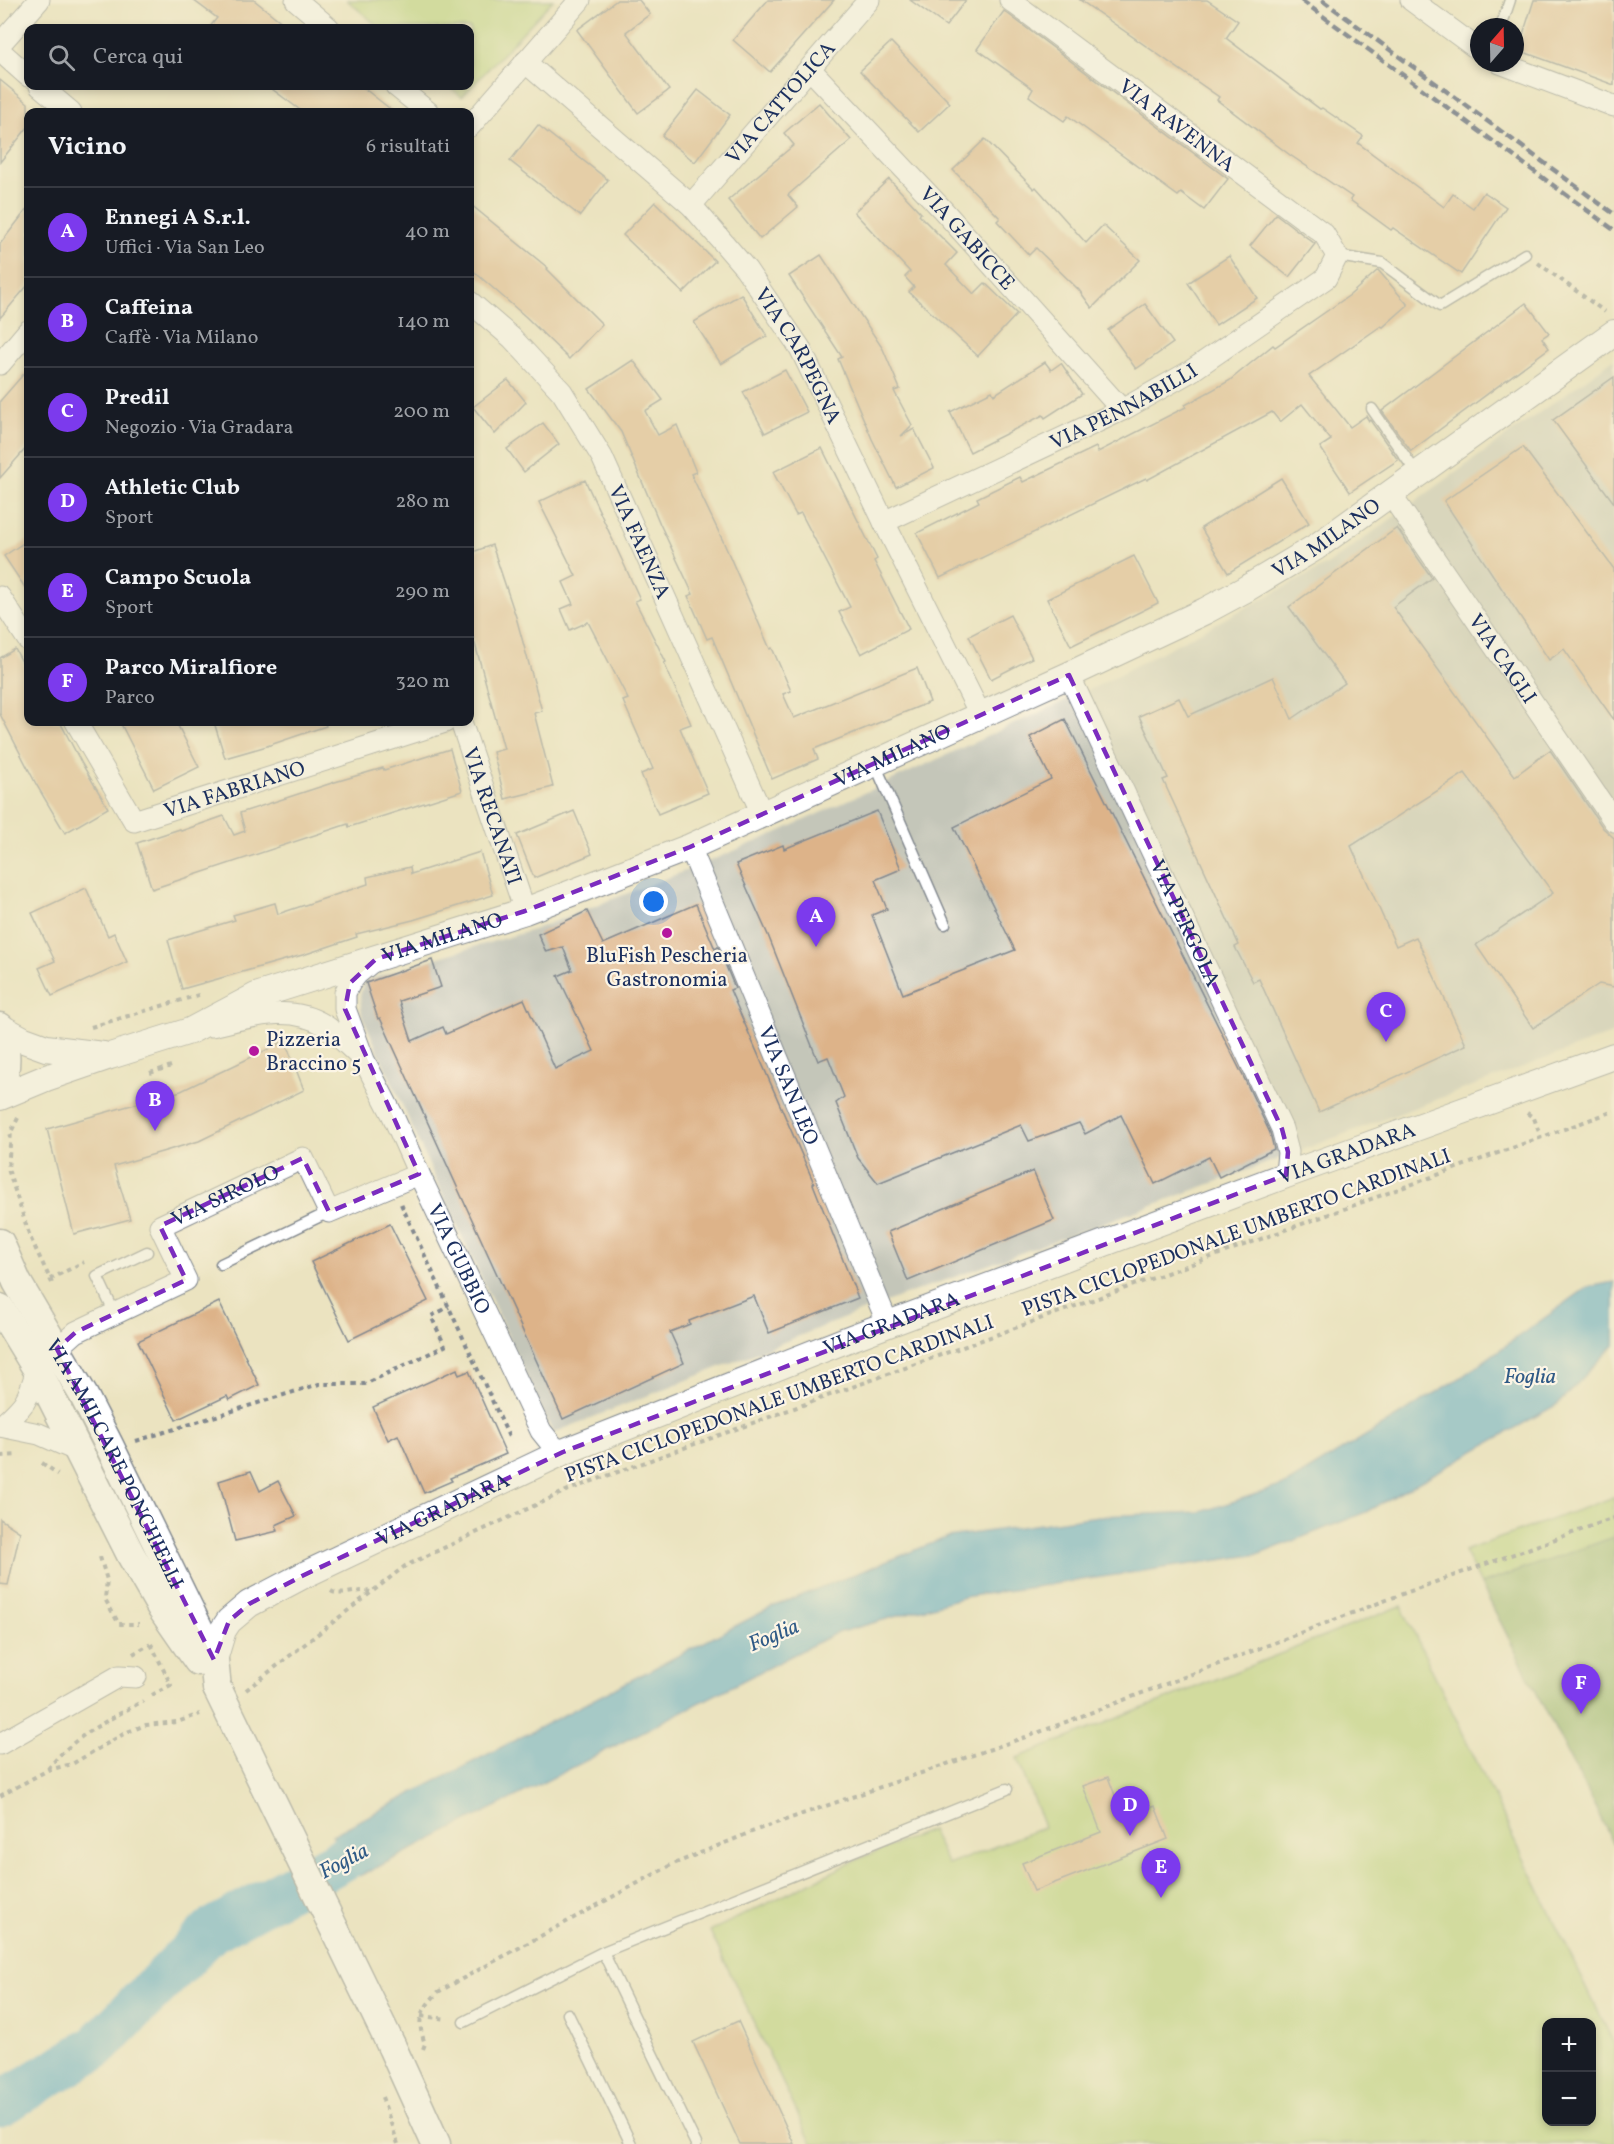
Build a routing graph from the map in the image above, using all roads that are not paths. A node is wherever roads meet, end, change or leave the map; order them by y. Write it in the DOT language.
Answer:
graph roads {
  1 [pos="39,0"];
  2 [pos="580,0"];
  3 [pos="870,0"];
  4 [pos="1010,0"];
  5 [pos="1411,0"];
  6 [pos="1510,0"];
  7 [pos="302,2"];
  8 [pos="1505,18"];
  9 [pos="325,24"];
  10 [pos="1470,43"];
  11 [pos="0,44"];
  12 [pos="0,51"];
  13 [pos="525,62"];
  14 [pos="810,69"];
  15 [pos="24,72"];
  16 [pos="1524,72"];
  17 [pos="45,90"];
  18 [pos="401,90"];
  19 [pos="1614,105"];
  20 [pos="65,108"];
  21 [pos="423,108"];
  22 [pos="474,121"];
  23 [pos="691,205"];
  24 [pos="1525,254"];
  25 [pos="1337,256"];
  26 [pos="474,305"];
  27 [pos="1613,325"];
  28 [pos="24,336"];
  29 [pos="0,364"];
  30 [pos="1372,409"];
  31 [pos="1122,410"];
  32 [pos="1418,475"];
  33 [pos="1391,495"];
  34 [pos="884,522"];
  35 [pos="0,597"];
  36 [pos="24,631"];
  37 [pos="1069,675"];
  38 [pos="981,716"];
  39 [pos="78,726"];
  40 [pos="432,726"];
  41 [pos="462,726"];
  42 [pos="875,764"];
  43 [pos="763,816"];
  44 [pos="1614,821"];
  45 [pos="690,847"];
  46 [pos="525,911"];
  47 [pos="945,924"];
  48 [pos="376,959"];
  49 [pos="0,1028"];
  50 [pos="190,1031"];
  51 [pos="110,1056"];
  52 [pos="1614,1056"];
  53 [pos="364,1060"];
  54 [pos="0,1088"];
  55 [pos="0,1097"];
  56 [pos="419,1174"];
  57 [pos="1286,1175"];
  58 [pos="329,1212"];
  59 [pos="0,1243"];
  60 [pos="147,1252"];
  61 [pos="221,1264"];
  62 [pos="0,1308"];
  63 [pos="115,1314"];
  64 [pos="888,1324"];
  65 [pos="57,1348"];
  66 [pos="37,1369"];
  67 [pos="0,1426"];
  68 [pos="80,1452"];
  69 [pos="563,1452"];
  70 [pos="214,1660"];
  71 [pos="136,1677"];
  72 [pos="221,1697"];
  73 [pos="0,1744"];
  74 [pos="1007,1789"];
  75 [pos="603,1952"];
  76 [pos="568,2014"];
  77 [pos="464,2022"];
  78 [pos="436,2144"];
  79 [pos="631,2144"];
  80 [pos="696,2144"];
  1 -- 11 [label="street"];
  2 -- 13 [label="street"];
  3 -- 14 [label="street, VIA CATTOLICA"];
  4 -- 25 [label="street, VIA RAVENNA"];
  5 -- 10 [label="street"];
  6 -- 8 [label="lane"];
  7 -- 9 [label="street"];
  12 -- 15 [label="street"];
  13 -- 22 [label="street"];
  13 -- 23 [label="street, VIA CARPEGNA"];
  14 -- 23 [label="street, VIA CATTOLICA"];
  14 -- 31 [label="street, VIA GABICCE"];
  16 -- 19 [label="street"];
  17 -- 20 [label="street"];
  18 -- 21 [label="street"];
  23 -- 34 [label="street, VIA CARPEGNA"];
  24 -- 25 [label="lane"];
  25 -- 31 [label="street, VIA PENNABILLI"];
  26 -- 43 [label="street, VIA FAENZA"];
  27 -- 32 [label="street, VIA MILANO"];
  28 -- 29 [label="street"];
  30 -- 32 [label="lane"];
  31 -- 34 [label="street, VIA PENNABILLI"];
  32 -- 33 [label="street, VIA MILANO"];
  33 -- 37 [label="street, VIA MILANO"];
  33 -- 44 [label="street, VIA CAGLI"];
  34 -- 38 [label="street, VIA CARPEGNA"];
  35 -- 36 [label="street"];
  37 -- 38 [label="street, VIA MILANO"];
  37 -- 57 [label="street, VIA PERGOLA"];
  38 -- 42 [label="street, VIA MILANO"];
  39 -- 40 [label="street, VIA FABRIANO"];
  41 -- 46 [label="street, VIA RECANATI"];
  42 -- 43 [label="street, VIA MILANO"];
  42 -- 47 [label="lane"];
  43 -- 45 [label="street, VIA MILANO"];
  45 -- 46 [label="street, VIA MILANO"];
  45 -- 64 [label="street, VIA SAN LEO"];
  46 -- 48 [label="street, VIA MILANO"];
  48 -- 50 [label="street, VIA MILANO"];
  48 -- 53 [label="street, VIA GUBBIO"];
  49 -- 51 [label="street, VIA MILANO"];
  49 -- 54 [label="main road"];
  50 -- 51 [label="street, VIA MILANO"];
  50 -- 53 [label="street, VIA GUBBIO"];
  51 -- 55 [label="street, VIA MILANO"];
  52 -- 57 [label="street, VIA GRADARA"];
  53 -- 56 [label="street, VIA GUBBIO"];
  56 -- 58 [label="street"];
  56 -- 69 [label="street, VIA GUBBIO"];
  57 -- 64 [label="street, VIA GRADARA"];
  58 -- 61 [label="lane"];
  58 -- 63 [label="street, VIA SIROLO"];
  59 -- 65 [label="main road, VIA AMILCARE PONCHIELLI"];
  60 -- 63 [label="lane"];
  62 -- 66 [label="main road, VIA AMILCARE PONCHIELLI"];
  63 -- 65 [label="street, VIA SIROLO"];
  64 -- 69 [label="street, VIA GRADARA"];
  65 -- 70 [label="main road, VIA AMILCARE PONCHIELLI"];
  66 -- 67 [label="street"];
  66 -- 68 [label="main road, VIA AMILCARE PONCHIELLI"];
  67 -- 68 [label="street"];
  68 -- 72 [label="main road, VIA AMILCARE PONCHIELLI"];
  69 -- 70 [label="street, VIA GRADARA"];
  70 -- 72 [label="main road, VIA AMILCARE PONCHIELLI"];
  71 -- 73 [label="street"];
  72 -- 78 [label="main road, VIA AMILCARE PONCHIELLI, bridge"];
  74 -- 75 [label="lane"];
  75 -- 77 [label="lane"];
  75 -- 80 [label="lane"];
  76 -- 79 [label="lane"];
}
